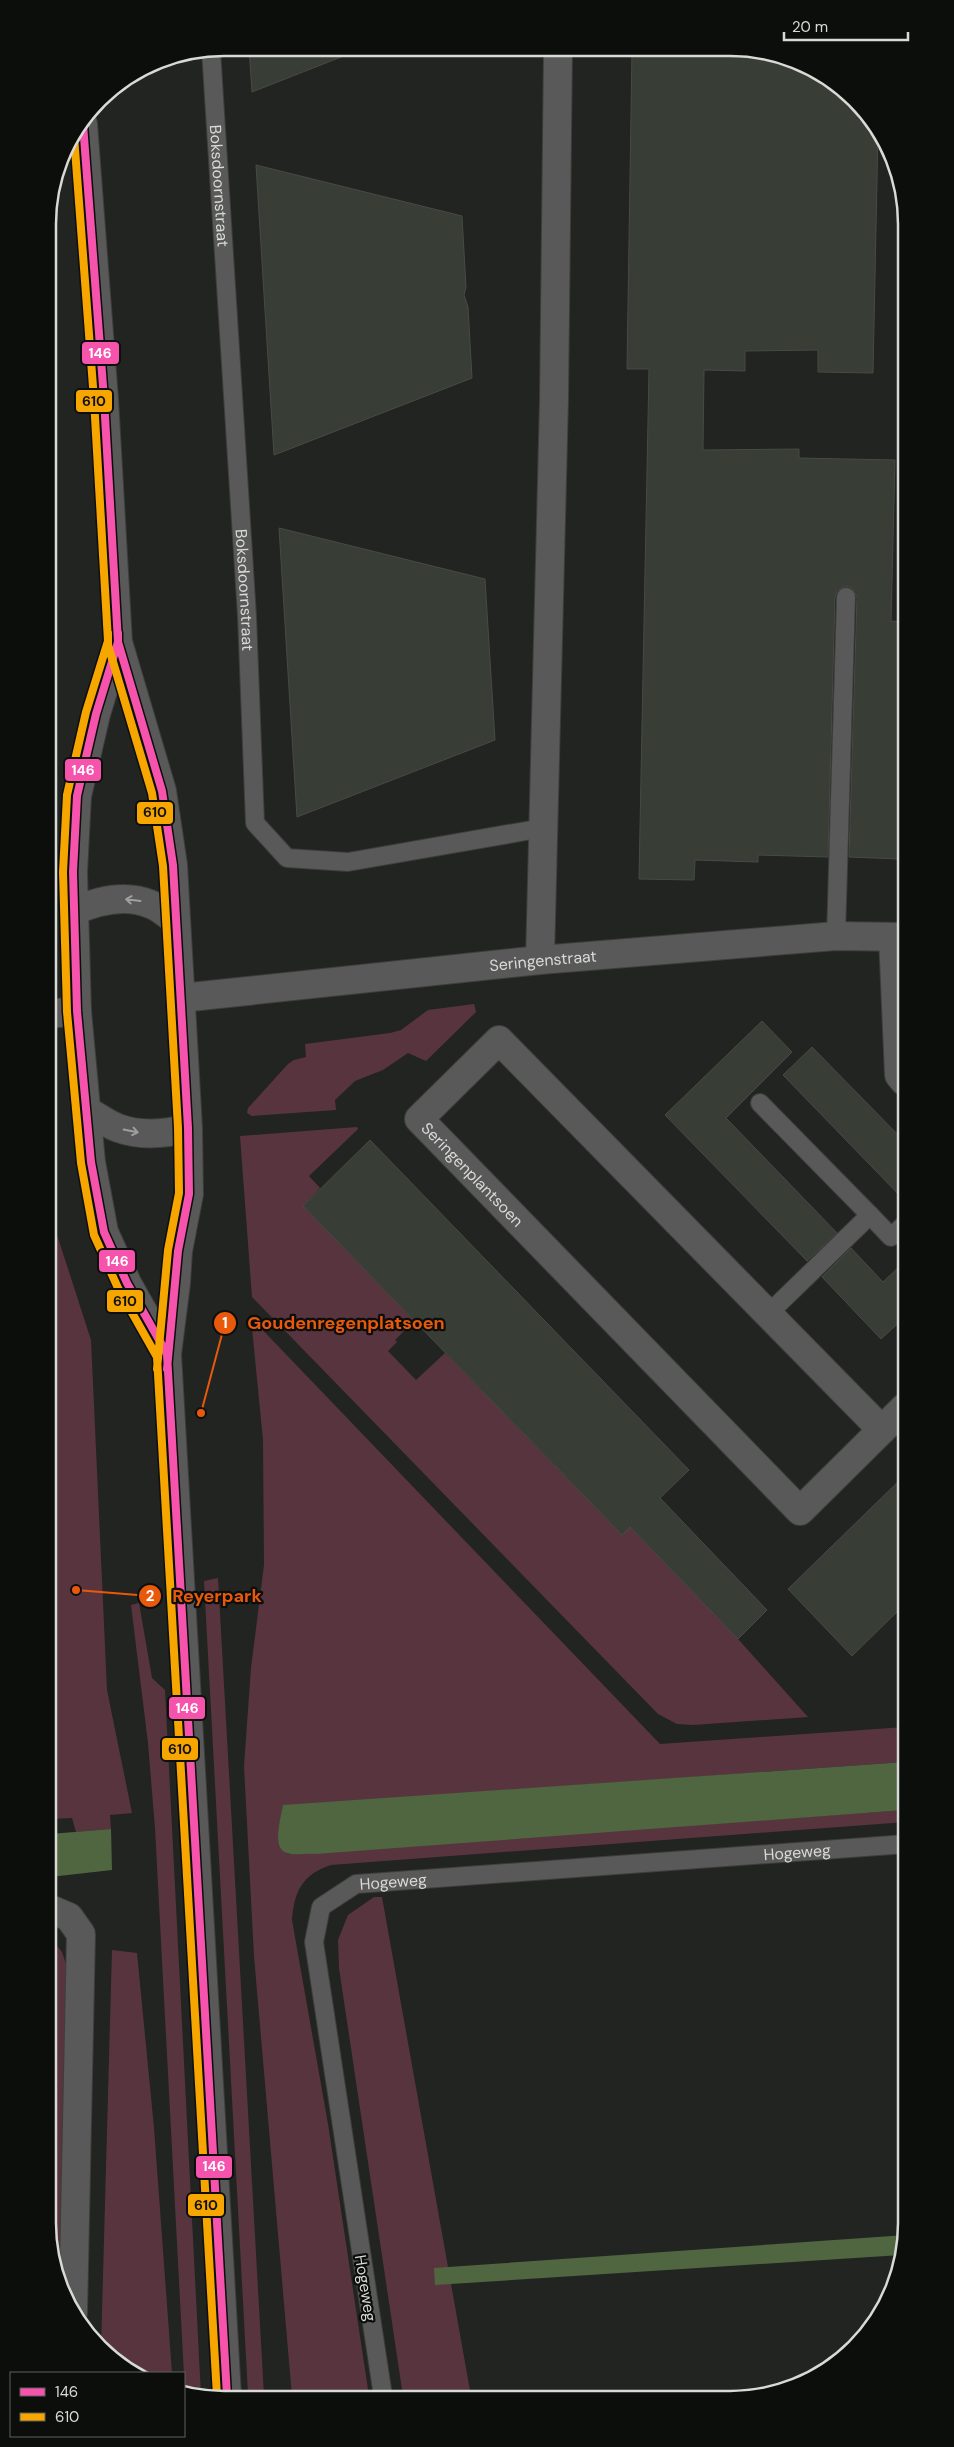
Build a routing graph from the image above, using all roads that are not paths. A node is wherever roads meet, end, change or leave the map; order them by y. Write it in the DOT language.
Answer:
graph roads {
  1 [pos="558,56"];
  2 [pos="211,57"];
  3 [pos="84,133"];
  4 [pos="846,597"];
  5 [pos="118,642"];
  6 [pos="543,828"];
  7 [pos="74,911"];
  8 [pos="176,921"];
  9 [pos="836,936"];
  10 [pos="898,937"];
  11 [pos="540,960"];
  12 [pos="181,998"];
  13 [pos="76,1011"];
  14 [pos="57,1013"];
  15 [pos="760,1103"];
  16 [pos="87,1111"];
  17 [pos="188,1128"];
  18 [pos="870,1216"];
  19 [pos="897,1231"];
  20 [pos="768,1314"];
  21 [pos="167,1354"];
  22 [pos="897,1415"];
  23 [pos="882,1430"];
  24 [pos="897,1845"];
  25 [pos="56,1912"];
  26 [pos="73,2296"];
  27 [pos="227,2391"];
  28 [pos="381,2391"];
  1 -- 6 [label="street"];
  2 -- 6 [label="lane, Boksdoornstraat"];
  3 -- 5 [label="street"];
  4 -- 9 [label="lane"];
  5 -- 7 [label="street"];
  5 -- 8 [label="street"];
  6 -- 11 [label="street"];
  8 -- 7 [label="street, one-way"];
  7 -- 13 [label="street"];
  8 -- 12 [label="street"];
  9 -- 10 [label="street, Seringenstraat"];
  9 -- 11 [label="street, Seringenstraat"];
  11 -- 12 [label="street, Seringenstraat"];
  12 -- 17 [label="street"];
  13 -- 14 [label="street"];
  13 -- 16 [label="street"];
  15 -- 18 [label="lane"];
  16 -- 17 [label="street, one-way"];
  16 -- 21 [label="street"];
  17 -- 21 [label="street"];
  18 -- 19 [label="lane"];
  18 -- 20 [label="lane"];
  20 -- 23 [label="street, Seringenplantsoen"];
  20 -- 23 [label="street, Seringenplantsoen"];
  21 -- 27 [label="street"];
  22 -- 23 [label="street, Seringenplantsoen"];
  24 -- 28 [label="lane, Hogeweg"];
  25 -- 26 [label="street"];
}
